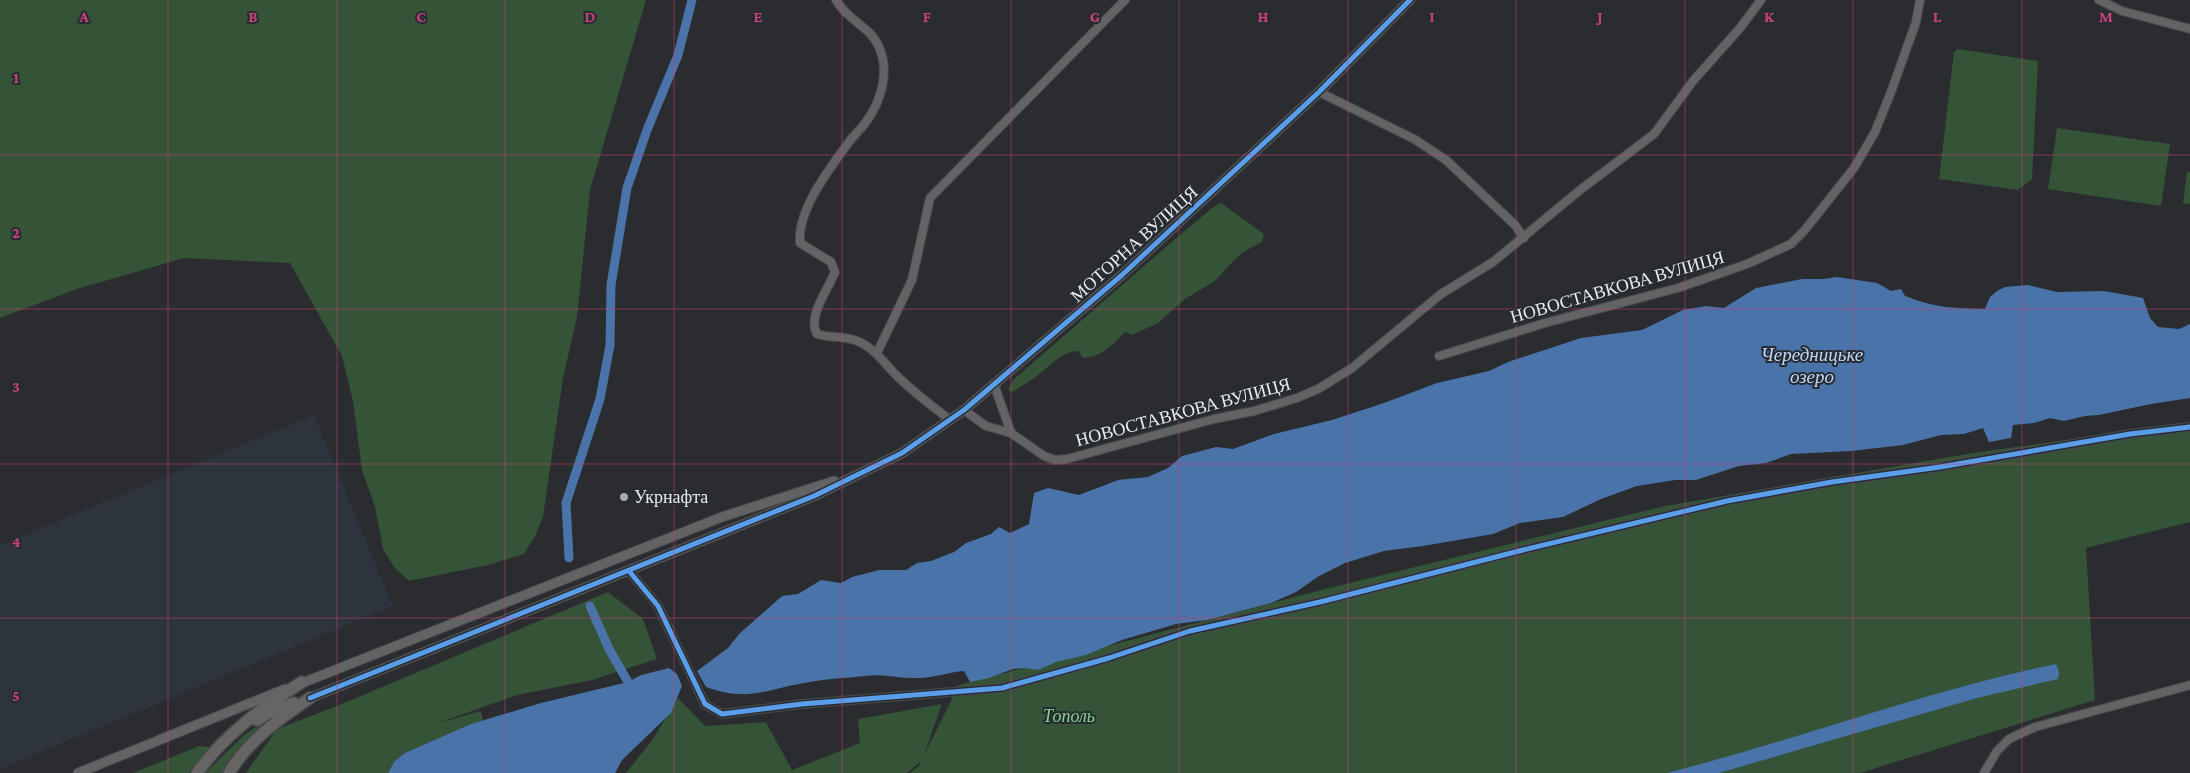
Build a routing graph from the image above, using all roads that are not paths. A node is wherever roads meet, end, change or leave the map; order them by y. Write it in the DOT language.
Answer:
graph roads {
  1 [pos="836,0"];
  2 [pos="1125,0"];
  3 [pos="1410,0"];
  4 [pos="1761,0"];
  5 [pos="1920,0"];
  6 [pos="2099,0"];
  7 [pos="2190,29"];
  8 [pos="1319,92"];
  9 [pos="1524,238"];
  10 [pos="877,353"];
  11 [pos="1438,356"];
  12 [pos="994,384"];
  13 [pos="964,410"];
  14 [pos="950,420"];
  15 [pos="2190,427"];
  16 [pos="1011,433"];
  17 [pos="851,476"];
  18 [pos="629,572"];
  19 [pos="443,627"];
  20 [pos="449,643"];
  21 [pos="302,682"];
  22 [pos="2190,684"];
  23 [pos="310,698"];
  24 [pos="229,737"];
  25 [pos="78,773"];
  26 [pos="197,773"];
  27 [pos="229,773"];
  28 [pos="1984,773"];
  1 -- 10 [label="street"];
  2 -- 10 [label="street"];
  3 -- 8 [label="street, МОТОРНА ВУЛИЦЯ"];
  4 -- 9 [label="street, НОВОСТАВКОВА ВУЛИЦЯ"];
  5 -- 11 [label="street, НОВОСТАВКОВА ВУЛИЦЯ"];
  6 -- 7 [label="street"];
  8 -- 9 [label="street"];
  8 -- 12 [label="street, МОТОРНА ВУЛИЦЯ"];
  9 -- 16 [label="street, НОВОСТАВКОВА ВУЛИЦЯ"];
  10 -- 14 [label="street"];
  12 -- 13 [label="street, МОТОРНА ВУЛИЦЯ"];
  12 -- 16 [label="street"];
  13 -- 14 [label="street, МОТОРНА ВУЛИЦЯ"];
  13 -- 16 [label="street, НОВОСТАВКОВА ВУЛИЦЯ"];
  14 -- 17 [label="street, МОТОРНА ВУЛИЦЯ"];
  15 -- 18 [label="street"];
  17 -- 18 [label="street"];
  17 -- 19 [label="street"];
  18 -- 20 [label="street"];
  19 -- 20 [label="street"];
  19 -- 21 [label="street"];
  20 -- 23 [label="street"];
  21 -- 24 [label="main road"];
  21 -- 25 [label="street"];
  22 -- 28 [label="street"];
  23 -- 24 [label="main road"];
  23 -- 27 [label="main road"];
  24 -- 26 [label="main road"];
}
